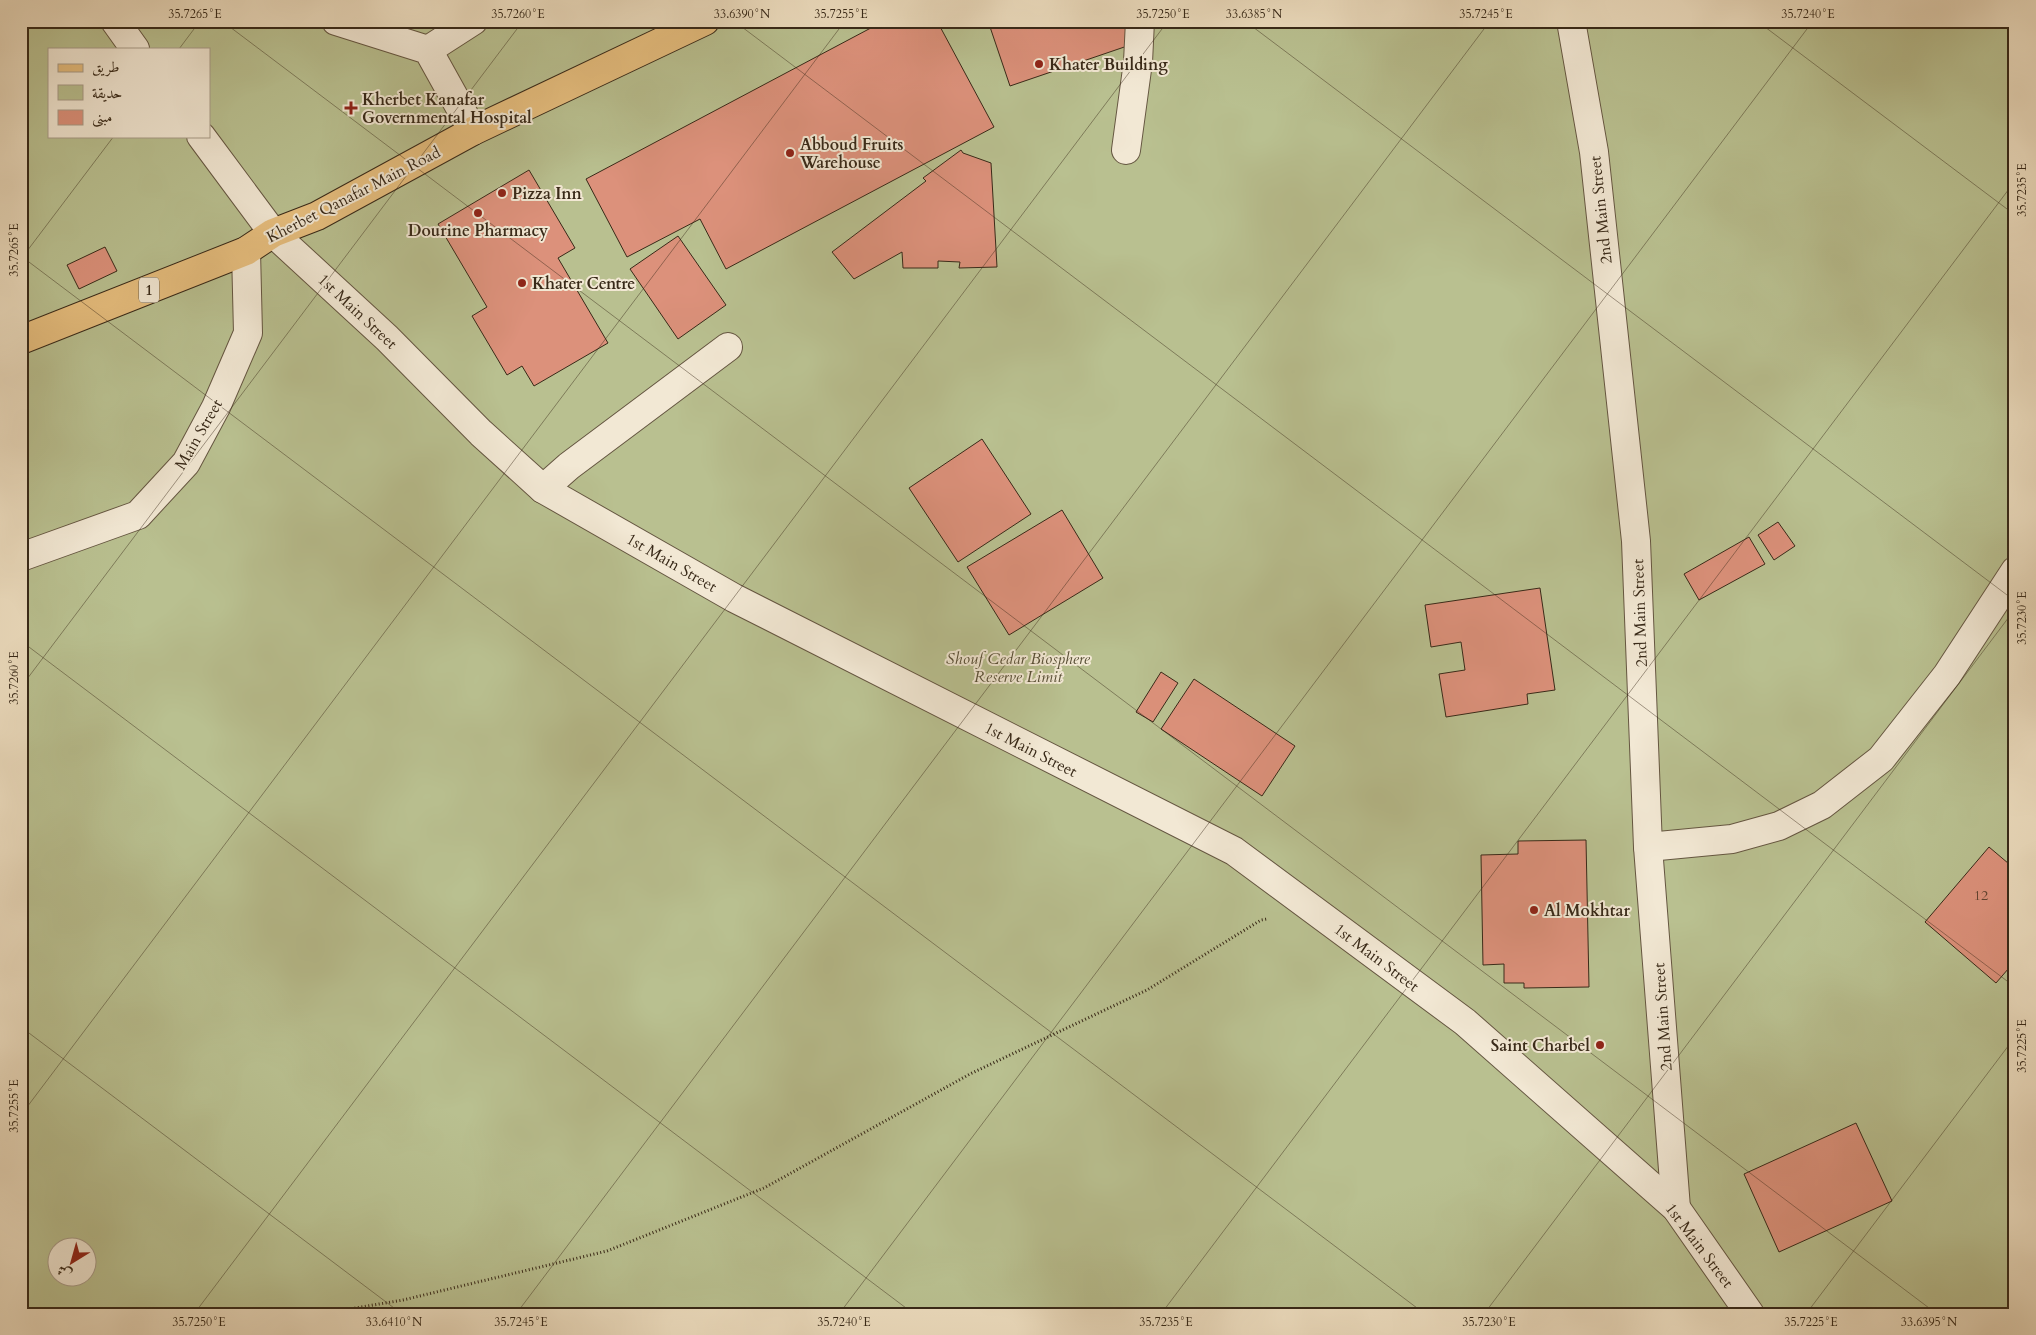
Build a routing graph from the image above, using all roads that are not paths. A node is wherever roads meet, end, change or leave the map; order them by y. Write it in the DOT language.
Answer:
graph roads {
  1 [pos="115,21"];
  2 [pos="336,21"];
  3 [pos="473,21"];
  4 [pos="705,21"];
  5 [pos="1140,21"];
  6 [pos="1571,21"];
  7 [pos="134,48"];
  8 [pos="428,50"];
  9 [pos="473,131"];
  10 [pos="202,138"];
  11 [pos="1126,150"];
  12 [pos="273,233"];
  13 [pos="246,251"];
  14 [pos="21,340"];
  15 [pos="728,347"];
  16 [pos="543,489"];
  17 [pos="21,557"];
  18 [pos="2015,572"];
  19 [pos="1648,847"];
  20 [pos="1676,1208"];
  21 [pos="1750,1314"];
  1 -- 7 [label="street"];
  2 -- 8 [label="street"];
  3 -- 8 [label="street"];
  4 -- 9 [label="main road, Kherbet Qanafar Main Road / 1"];
  5 -- 11 [label="street"];
  6 -- 19 [label="street, 2nd Main Street"];
  8 -- 9 [label="street"];
  9 -- 12 [label="main road, Kherbet Qanafar Main Road / 1"];
  10 -- 12 [label="street, 1st Main Street"];
  12 -- 13 [label="main road, Kherbet Qanafar Main Road / 1"];
  12 -- 16 [label="street, 1st Main Street"];
  13 -- 14 [label="main road, Kherbet Qanafar Main Road / 1"];
  13 -- 17 [label="street, Main Street"];
  15 -- 16 [label="street"];
  16 -- 20 [label="street, 1st Main Street"];
  18 -- 19 [label="street"];
  19 -- 20 [label="street, 2nd Main Street"];
  20 -- 21 [label="street, 1st Main Street"];
}
